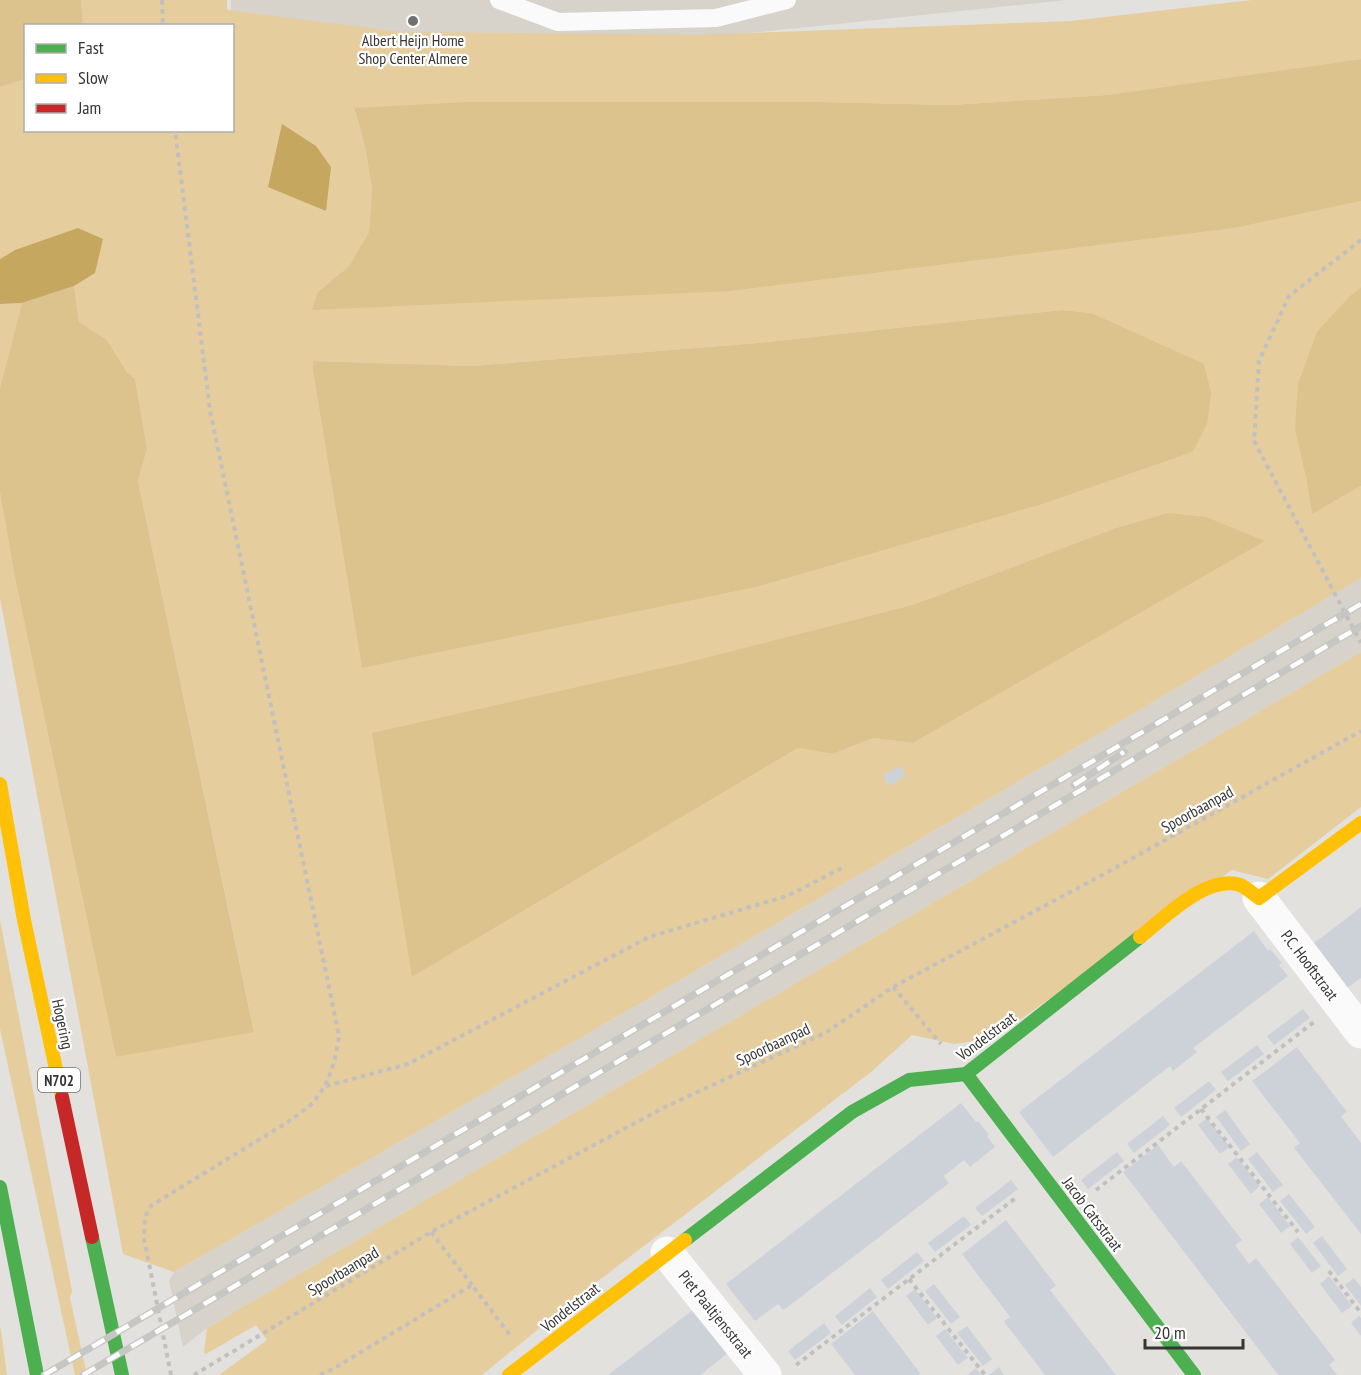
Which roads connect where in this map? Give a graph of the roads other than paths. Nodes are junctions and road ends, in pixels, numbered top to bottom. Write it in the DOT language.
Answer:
graph roads {
  1 [pos="499,0"];
  2 [pos="787,0"];
  3 [pos="0,784"];
  4 [pos="1361,824"];
  5 [pos="1259,898"];
  6 [pos="1361,1032"];
  7 [pos="966,1074"];
  8 [pos="0,1187"];
  9 [pos="667,1253"];
  10 [pos="779,1372"];
  11 [pos="37,1375"];
  12 [pos="122,1375"];
  13 [pos="509,1375"];
  14 [pos="1194,1375"];
  1 -- 2 [label="lane"];
  3 -- 12 [label="main road, Hogering / N702"];
  4 -- 5 [label="main road"];
  5 -- 6 [label="street, P.C. Hooftstraat"];
  5 -- 7 [label="main road, Vondelstraat"];
  7 -- 9 [label="main road, Vondelstraat"];
  7 -- 14 [label="main road, Jacob Catsstraat"];
  8 -- 11 [label="main road"];
  9 -- 10 [label="street, Piet Paaltjensstraat"];
  9 -- 13 [label="main road, Vondelstraat"];
}
